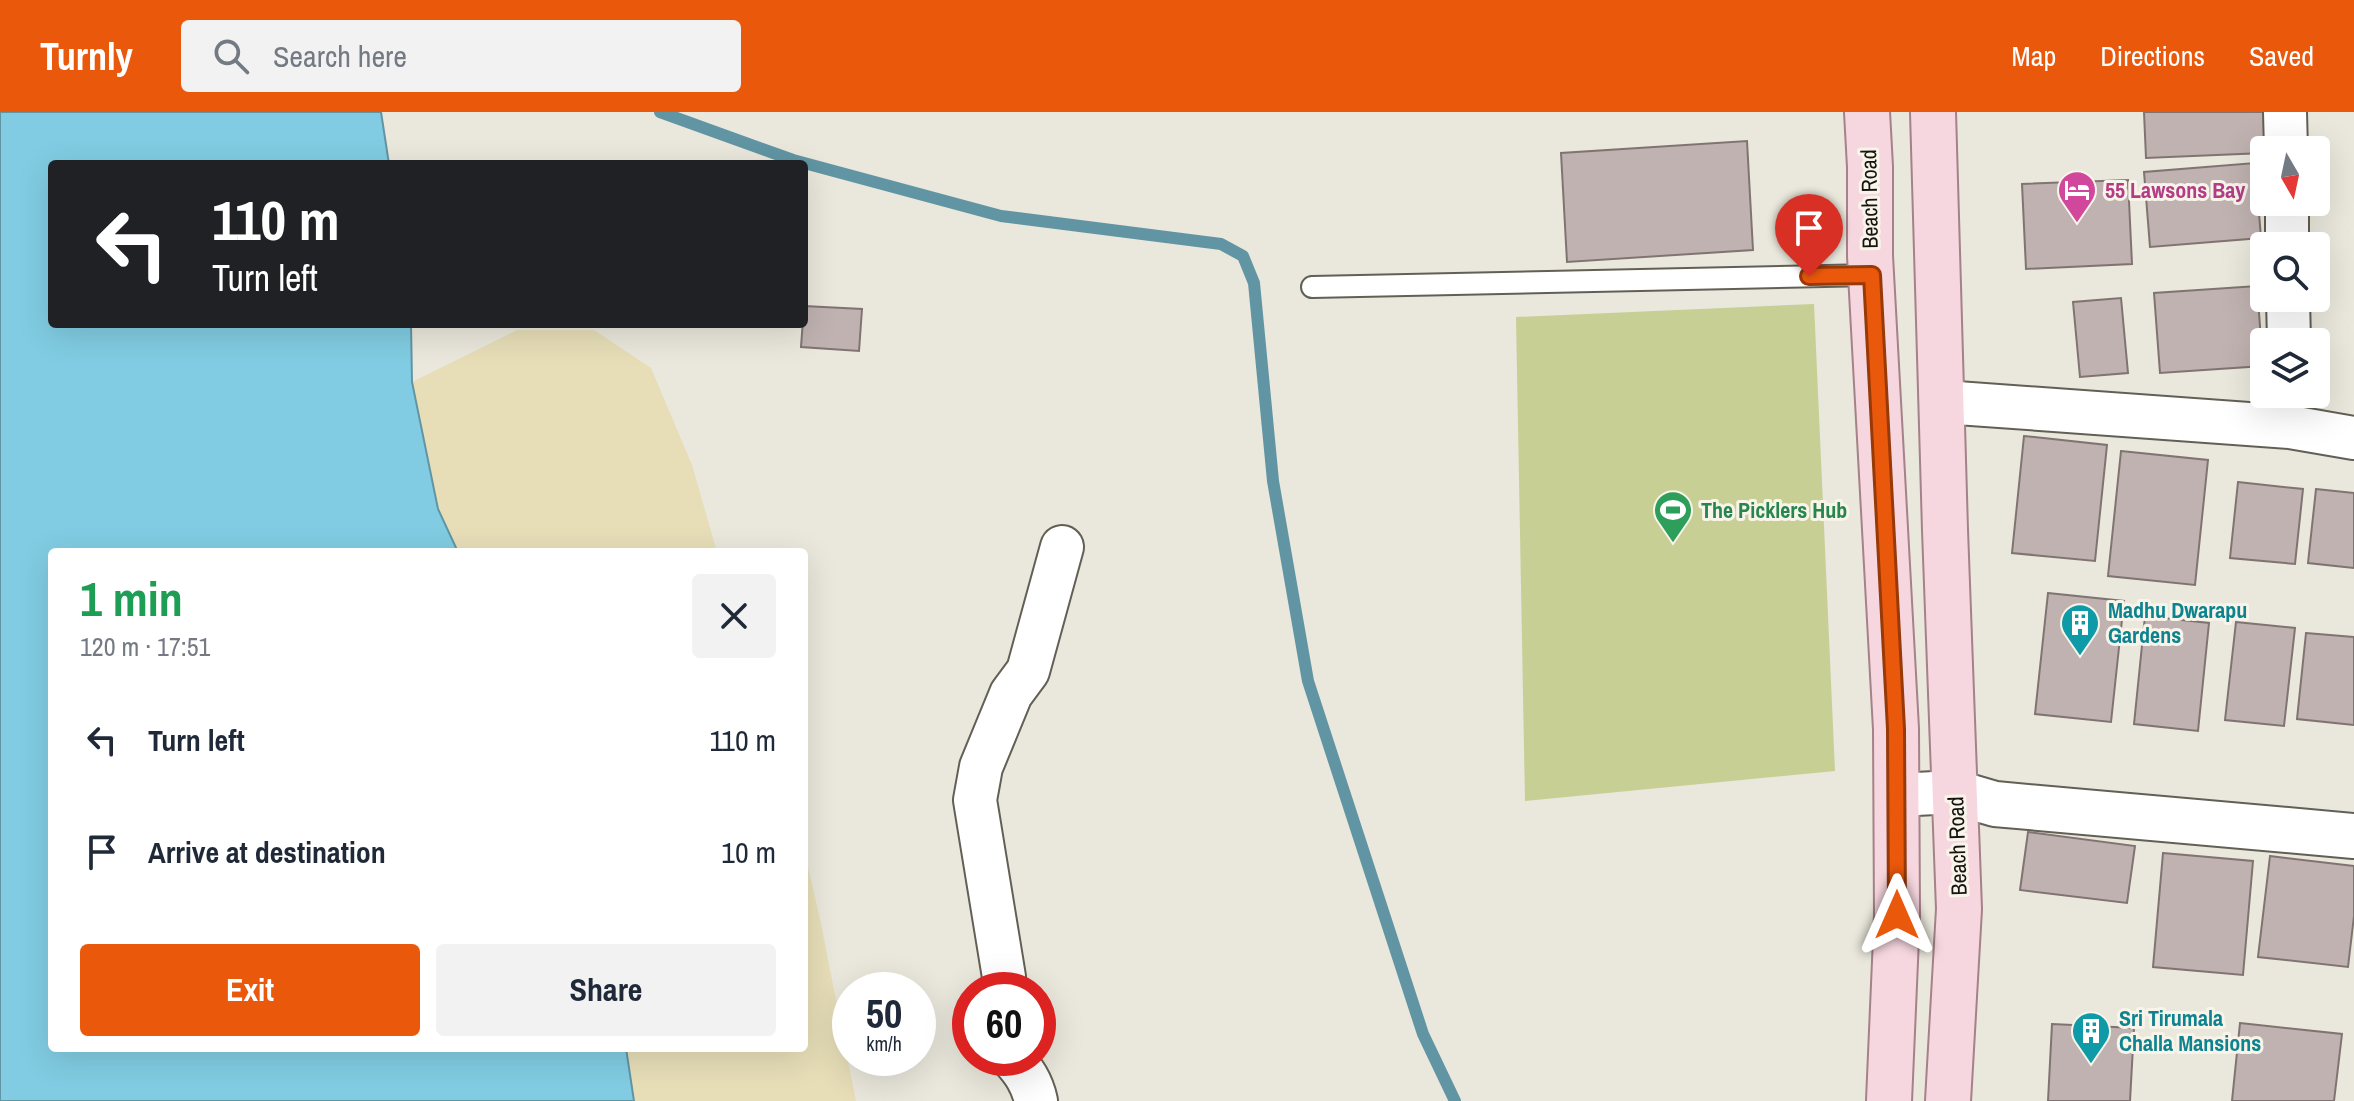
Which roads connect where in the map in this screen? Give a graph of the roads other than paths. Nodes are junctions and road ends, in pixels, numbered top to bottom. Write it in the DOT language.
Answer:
graph roads {
  1 [pos="1867,112"];
  2 [pos="1933,112"];
  3 [pos="2285,112"];
  4 [pos="2286,136"];
  5 [pos="1872,275"];
  6 [pos="1312,287"];
  7 [pos="1943,402"];
  8 [pos="2290,410"];
  9 [pos="2354,438"];
  10 [pos="1062,547"];
  11 [pos="1954,792"];
  12 [pos="1897,795"];
  13 [pos="2354,836"];
  14 [pos="1003,972"];
  15 [pos="1026,1076"];
  16 [pos="1036,1101"];
  17 [pos="1889,1101"];
  18 [pos="1948,1101"];
  1 -- 5 [label="main road, Beach Road"];
  2 -- 7 [label="main road, Beach Road"];
  3 -- 4 [label="street"];
  5 -- 6 [label="lane"];
  5 -- 12 [label="main road, Beach Road"];
  7 -- 8 [label="street"];
  7 -- 11 [label="main road, Beach Road"];
  8 -- 9 [label="street"];
  10 -- 14 [label="street"];
  11 -- 12 [label="street"];
  11 -- 13 [label="street"];
  11 -- 18 [label="main road, Beach Road"];
  12 -- 17 [label="main road, Beach Road"];
  15 -- 16 [label="street"];
}
